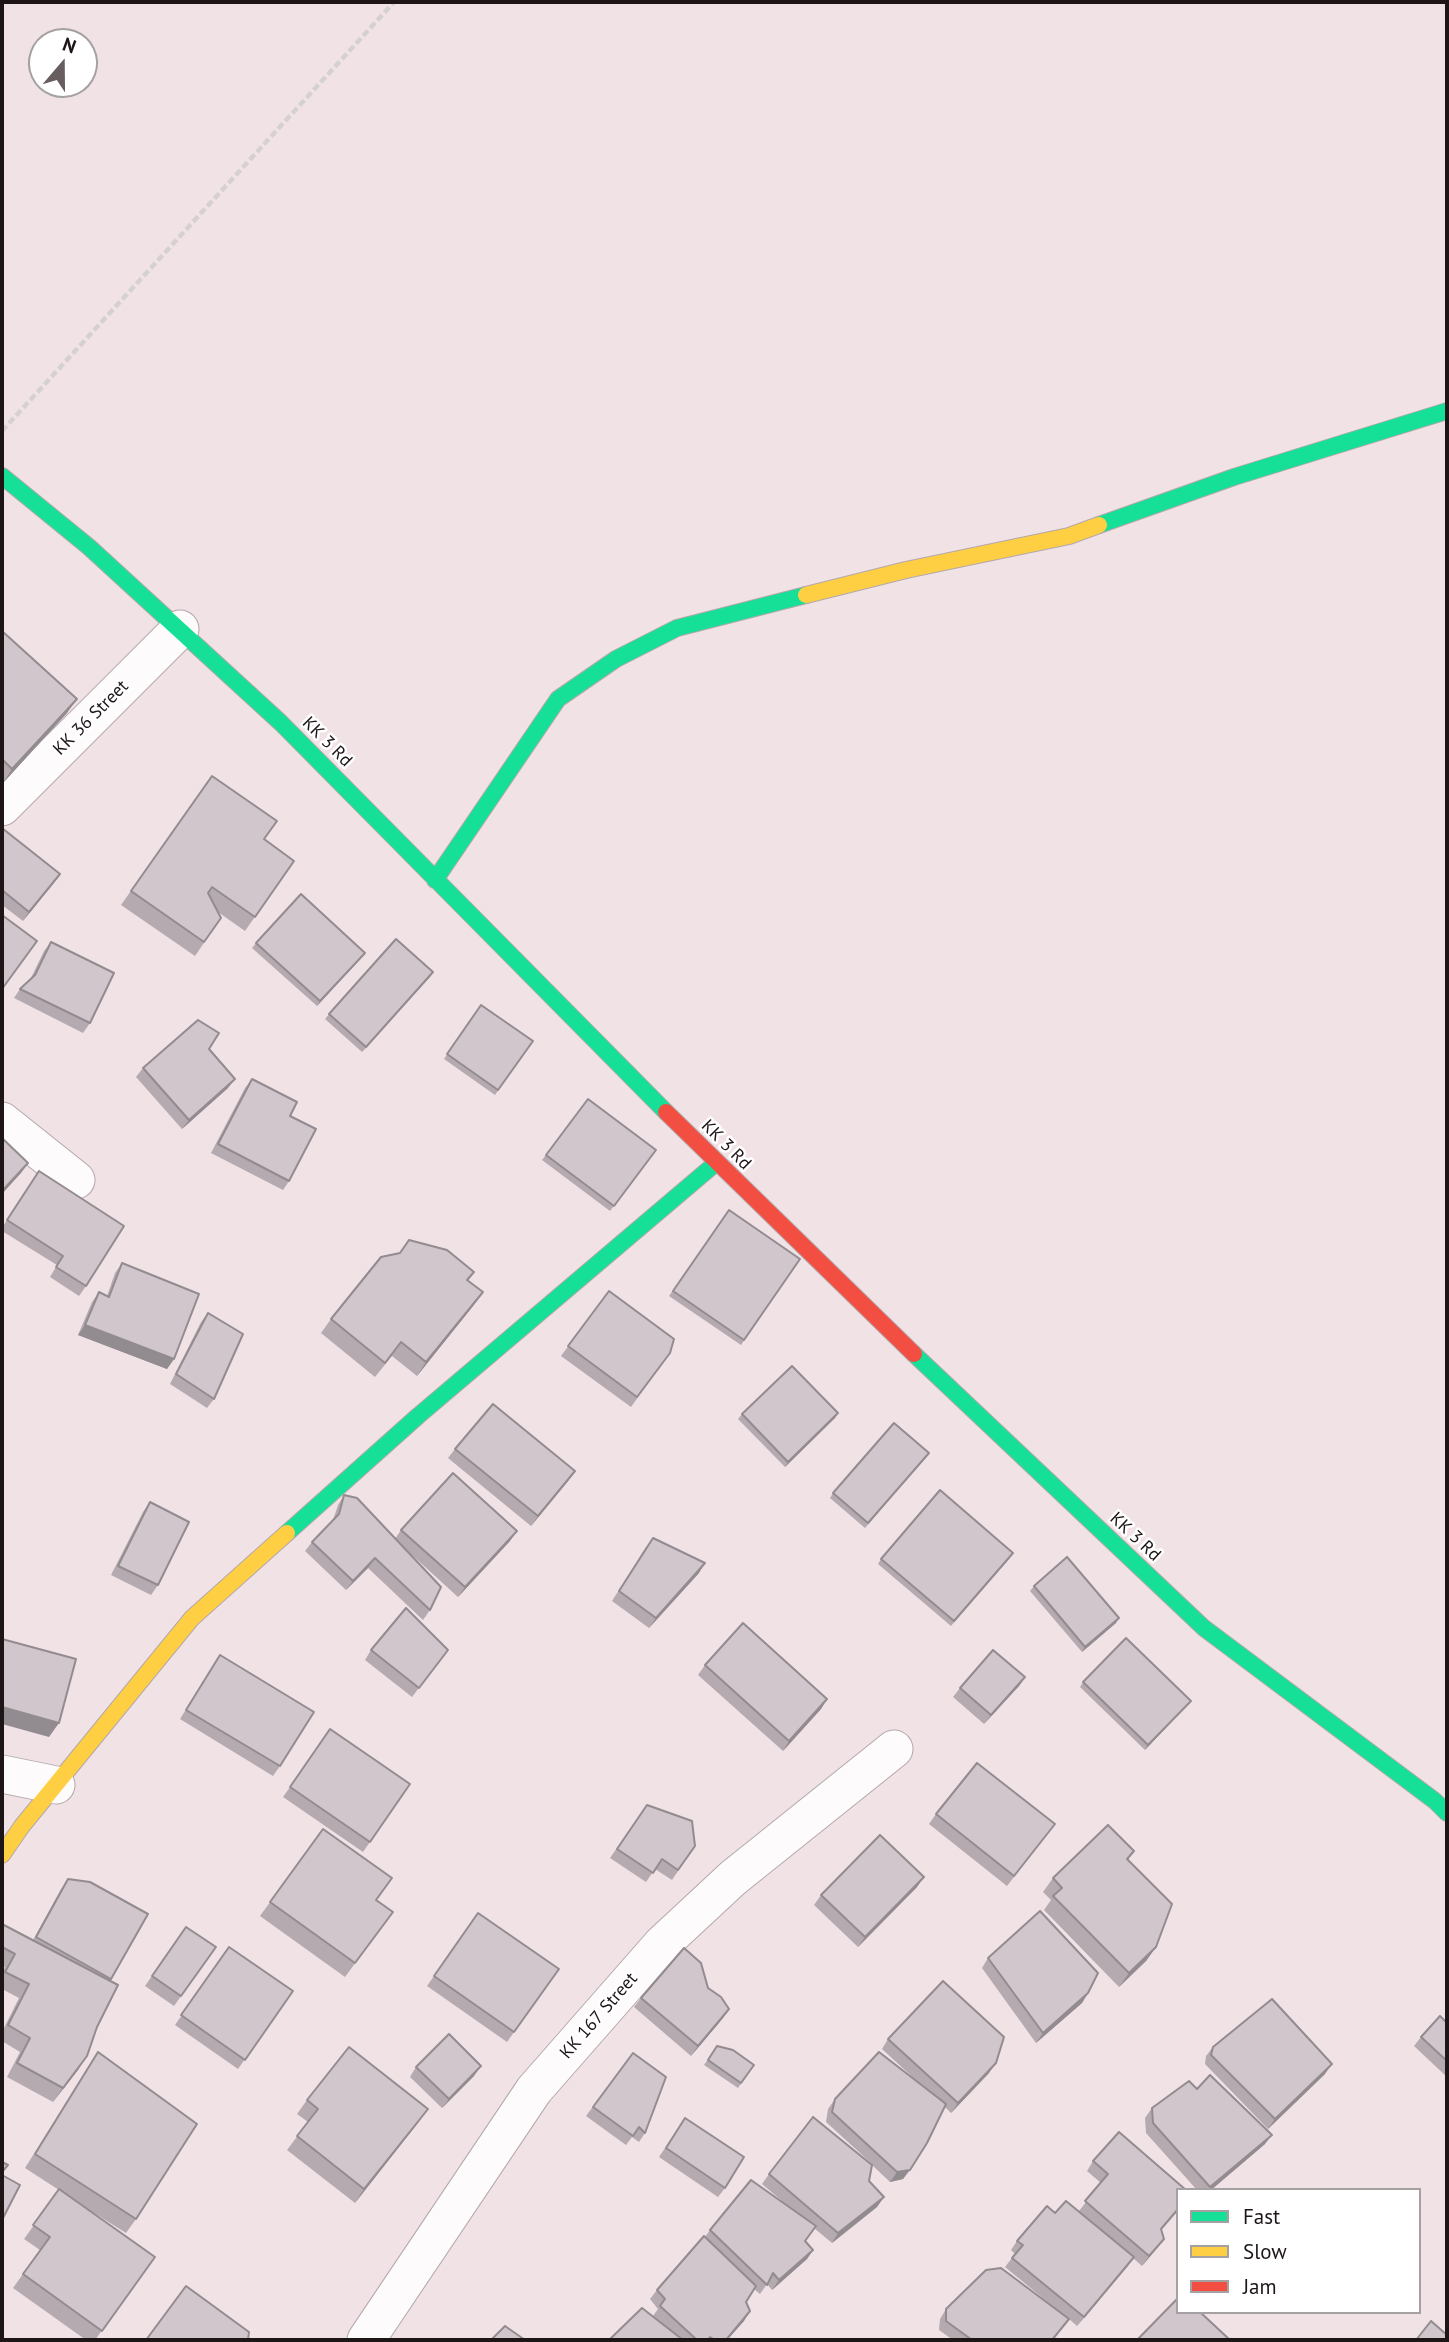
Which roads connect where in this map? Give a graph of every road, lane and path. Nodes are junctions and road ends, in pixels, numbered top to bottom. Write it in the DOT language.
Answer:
graph roads {
  1 [pos="394,2"];
  2 [pos="1447,411"];
  3 [pos="2,430"];
  4 [pos="2,476"];
  5 [pos="180,629"];
  6 [pos="2,807"];
  7 [pos="435,880"];
  8 [pos="2,1121"];
  9 [pos="716,1163"];
  10 [pos="76,1180"];
  11 [pos="894,1749"];
  12 [pos="2,1774"];
  13 [pos="56,1785"];
  14 [pos="1447,1813"];
  15 [pos="2,1855"];
  16 [pos="366,2340"];
  1 -- 3 [label="path"];
  2 -- 7 [label="main road"];
  4 -- 5 [label="main road, KK 3 Rd"];
  5 -- 6 [label="street, KK 36 Street"];
  5 -- 7 [label="main road, KK 3 Rd"];
  7 -- 9 [label="main road, KK 3 Rd"];
  8 -- 10 [label="street"];
  9 -- 13 [label="main road"];
  9 -- 14 [label="main road, KK 3 Rd"];
  11 -- 16 [label="street, KK 167 Street"];
  12 -- 13 [label="street"];
  13 -- 15 [label="main road"];
}
